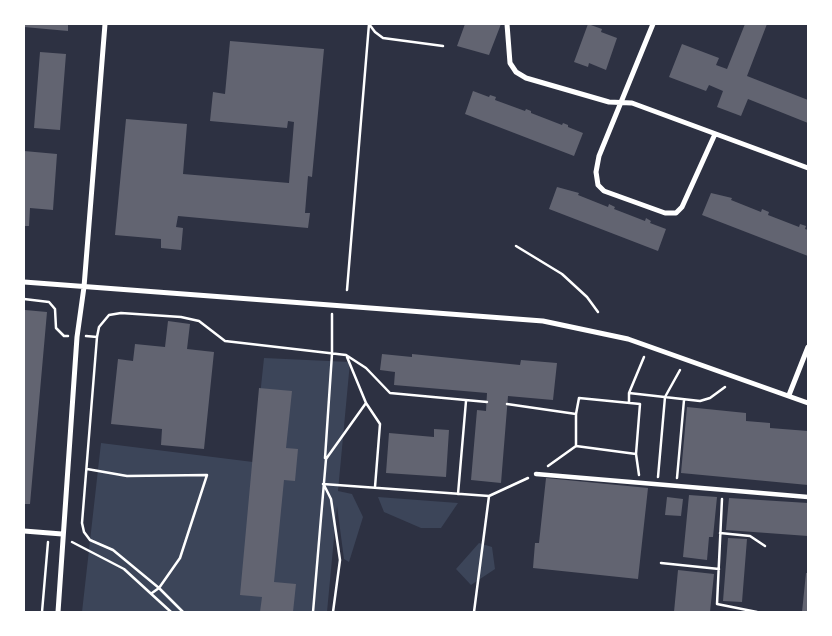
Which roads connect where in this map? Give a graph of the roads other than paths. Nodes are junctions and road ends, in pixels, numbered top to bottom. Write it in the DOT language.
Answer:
graph roads {
  1 [pos="105,24"];
  2 [pos="507,24"];
  3 [pos="653,24"];
  4 [pos="621,103"];
  5 [pos="715,134"];
  6 [pos="808,168"];
  7 [pos="24,282"];
  8 [pos="84,287"];
  9 [pos="808,348"];
  10 [pos="790,395"];
  11 [pos="808,403"];
  12 [pos="536,474"];
  13 [pos="808,497"];
  14 [pos="24,531"];
  15 [pos="62,534"];
  16 [pos="58,612"];
  1 -- 8 [label="street"];
  2 -- 4 [label="street"];
  3 -- 4 [label="street"];
  4 -- 5 [label="street"];
  4 -- 5 [label="street"];
  5 -- 6 [label="street"];
  7 -- 8 [label="street"];
  8 -- 10 [label="street"];
  8 -- 15 [label="street"];
  9 -- 10 [label="street"];
  10 -- 11 [label="street"];
  12 -- 13 [label="street"];
  14 -- 15 [label="street"];
  15 -- 16 [label="street"];
}
